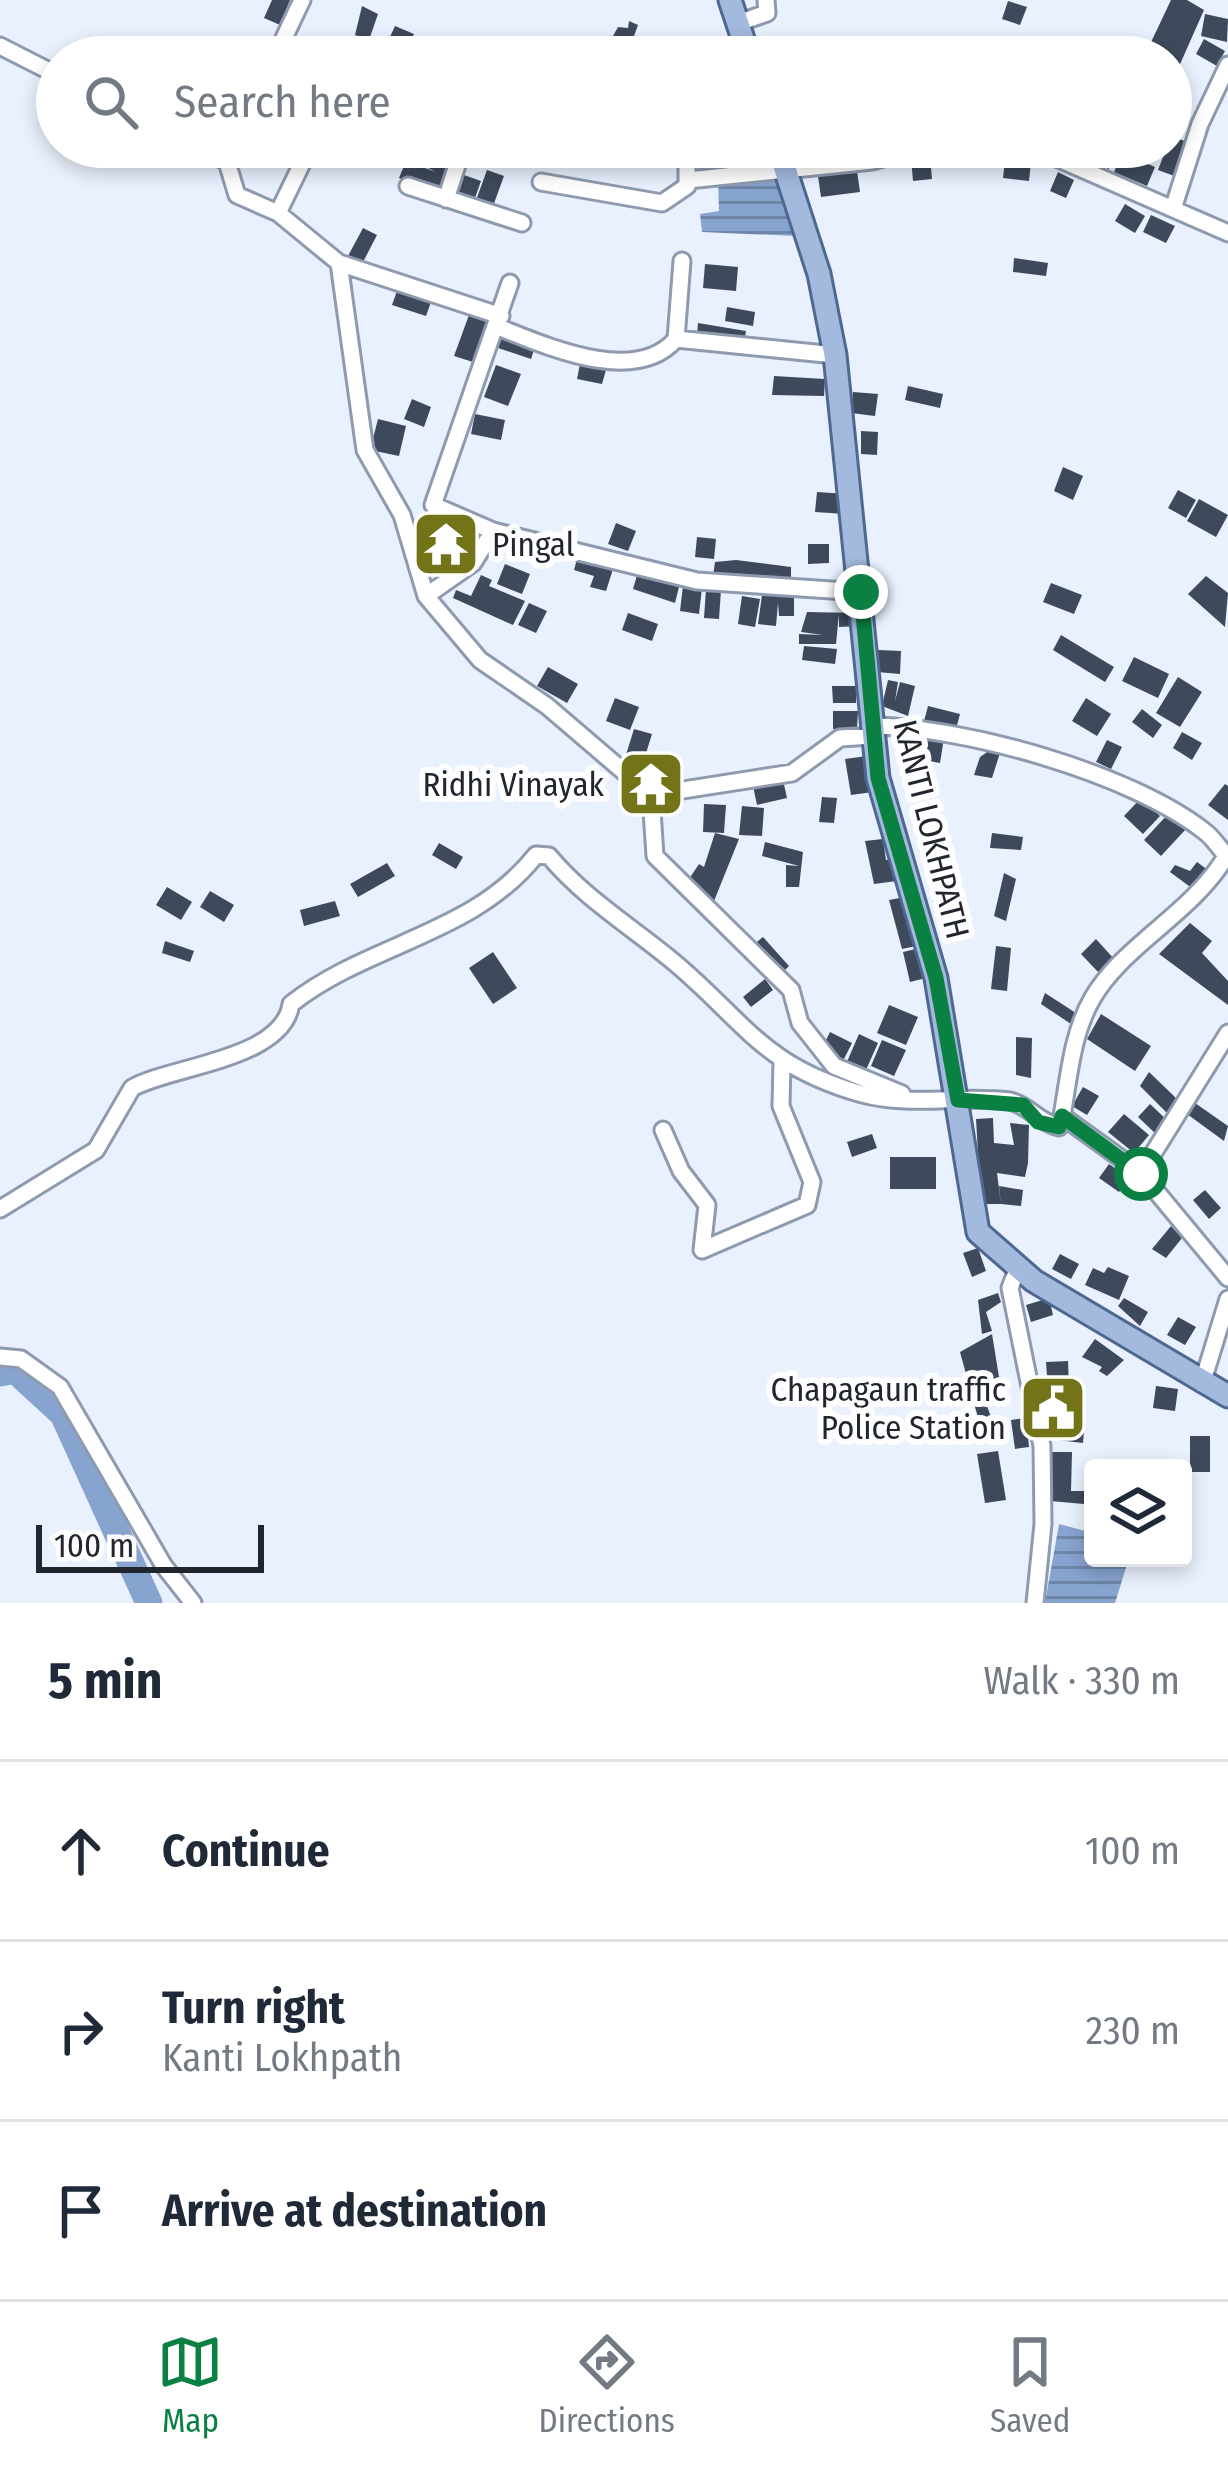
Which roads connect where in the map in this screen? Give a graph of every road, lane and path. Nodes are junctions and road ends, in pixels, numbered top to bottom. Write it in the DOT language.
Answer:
graph roads {
  1 [pos="302,0"];
  2 [pos="730,0"];
  3 [pos="766,0"];
  4 [pos="738,23"];
  5 [pos="285,36"];
  6 [pos="742,36"];
  7 [pos="0,46"];
  8 [pos="36,64"];
  9 [pos="1228,65"];
  10 [pos="1192,149"];
  11 [pos="232,168"];
  12 [pos="300,168"];
  13 [pos="456,168"];
  14 [pos="686,168"];
  15 [pos="785,168"];
  16 [pos="812,168"];
  17 [pos="1079,168"];
  18 [pos="1186,168"];
  19 [pos="786,171"];
  20 [pos="541,182"];
  21 [pos="408,186"];
  22 [pos="685,186"];
  23 [pos="446,199"];
  24 [pos="1173,209"];
  25 [pos="278,213"];
  26 [pos="522,223"];
  27 [pos="1228,233"];
  28 [pos="682,260"];
  29 [pos="339,263"];
  30 [pos="510,283"];
  31 [pos="499,321"];
  32 [pos="676,339"];
  33 [pos="836,355"];
  34 [pos="493,531"];
  35 [pos="861,592"];
  36 [pos="426,596"];
  37 [pos="871,732"];
  38 [pos="651,794"];
  39 [pos="1227,857"];
  40 [pos="1228,1033"];
  41 [pos="782,1061"];
  42 [pos="916,1100"];
  43 [pos="958,1100"];
  44 [pos="1062,1116"];
  45 [pos="663,1130"];
  46 [pos="1141,1174"];
  47 [pos="0,1209"];
  48 [pos="1017,1270"];
  49 [pos="1228,1278"];
  50 [pos="1228,1299"];
  51 [pos="0,1357"];
  52 [pos="1202,1384"];
  53 [pos="1228,1396"];
  54 [pos="193,1603"];
  55 [pos="1035,1603"];
  1 -- 5 [label="street"];
  2 -- 4 [label="main road"];
  3 -- 4 [label="street"];
  4 -- 6 [label="main road"];
  7 -- 8 [label="street"];
  9 -- 10 [label="street"];
  11 -- 25 [label="street"];
  12 -- 25 [label="street"];
  13 -- 23 [label="street"];
  14 -- 22 [label="street"];
  15 -- 19 [label="main road, KANTI LOKHPATH"];
  16 -- 19 [label="street"];
  17 -- 24 [label="street"];
  18 -- 24 [label="street"];
  19 -- 22 [label="street"];
  19 -- 33 [label="main road, KANTI LOKHPATH"];
  20 -- 22 [label="street"];
  21 -- 23 [label="street"];
  23 -- 26 [label="street"];
  24 -- 27 [label="street"];
  25 -- 29 [label="street"];
  28 -- 32 [label="street"];
  29 -- 31 [label="street"];
  29 -- 36 [label="street"];
  30 -- 31 [label="street"];
  31 -- 32 [label="street"];
  31 -- 34 [label="street"];
  32 -- 33 [label="street"];
  33 -- 35 [label="main road, KANTI LOKHPATH"];
  34 -- 35 [label="street"];
  34 -- 36 [label="street"];
  35 -- 37 [label="main road, KANTI LOKHPATH"];
  36 -- 38 [label="street"];
  37 -- 38 [label="street"];
  37 -- 39 [label="street"];
  37 -- 43 [label="main road, KANTI LOKHPATH"];
  38 -- 42 [label="street"];
  39 -- 44 [label="street"];
  40 -- 46 [label="street"];
  41 -- 42 [label="street"];
  41 -- 45 [label="street"];
  41 -- 47 [label="street"];
  42 -- 43 [label="street"];
  43 -- 44 [label="street"];
  43 -- 48 [label="main road, KANTI LOKHPATH"];
  44 -- 46 [label="street"];
  46 -- 49 [label="street"];
  48 -- 52 [label="main road, KANTI LOKHPATH"];
  48 -- 55 [label="street"];
  50 -- 52 [label="street"];
  51 -- 54 [label="street"];
  52 -- 53 [label="main road, KANTI LOKHPATH"];
}
